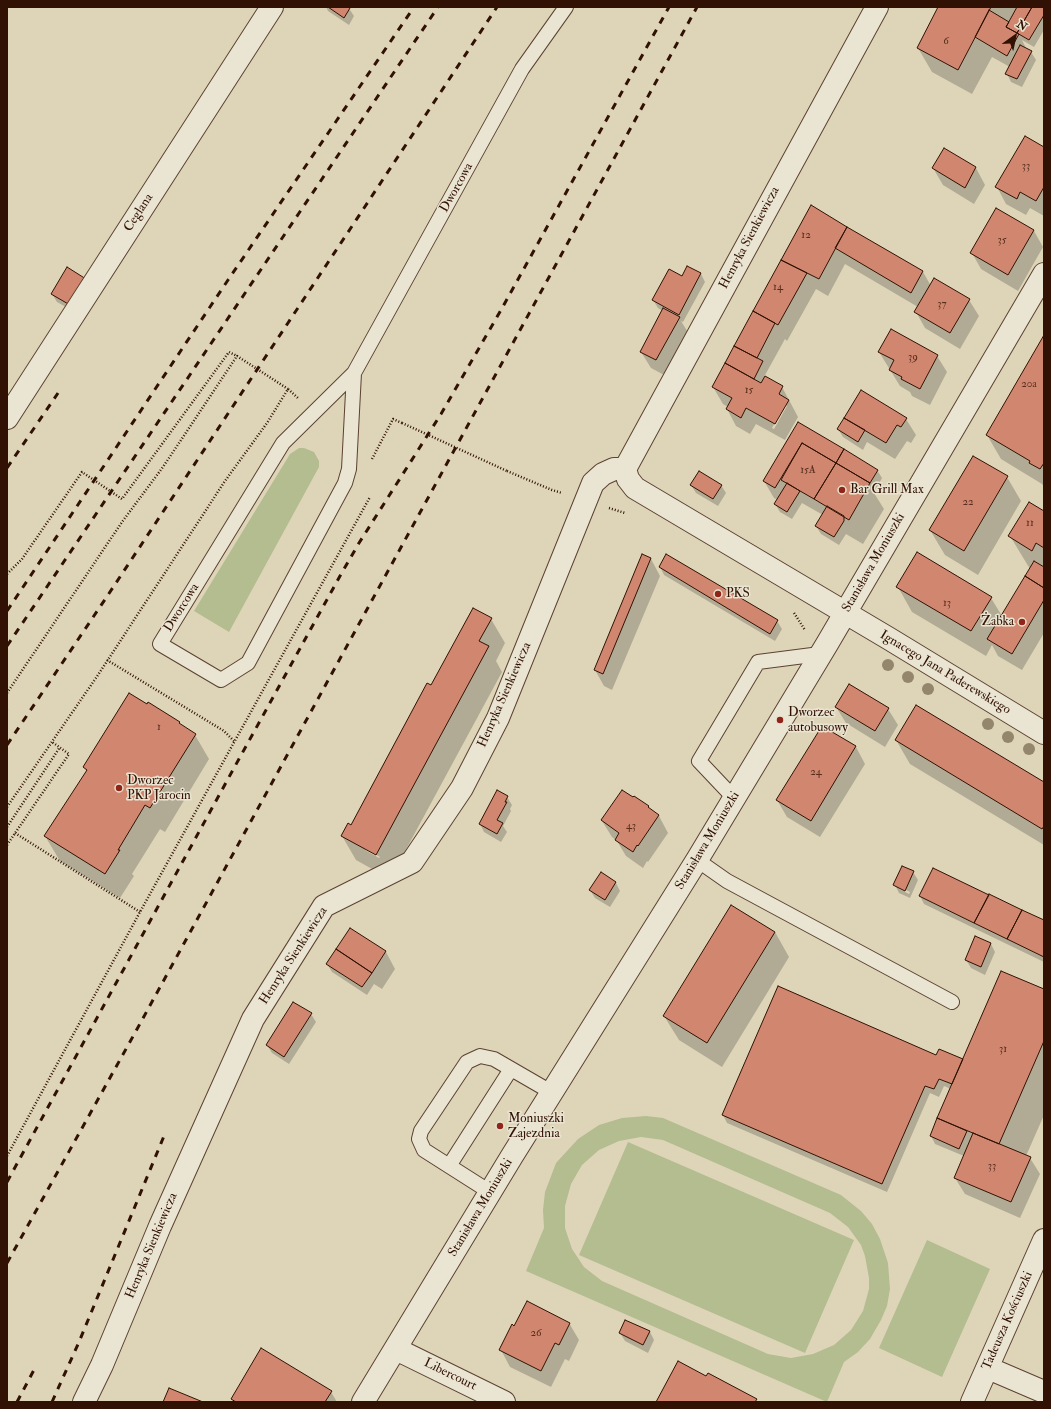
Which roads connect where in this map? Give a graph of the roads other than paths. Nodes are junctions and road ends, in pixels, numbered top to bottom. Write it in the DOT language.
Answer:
graph roads {
  1 [pos="272,7"];
  2 [pos="566,7"];
  3 [pos="877,7"];
  4 [pos="1044,274"];
  5 [pos="354,373"];
  6 [pos="7,418"];
  7 [pos="625,469"];
  8 [pos="845,613"];
  9 [pos="820,654"];
  10 [pos="1044,733"];
  11 [pos="734,798"];
  12 [pos="697,860"];
  13 [pos="952,1002"];
  14 [pos="511,1069"];
  15 [pos="551,1092"];
  16 [pos="449,1166"];
  17 [pos="490,1192"];
  18 [pos="1044,1240"];
  19 [pos="1039,1263"];
  20 [pos="396,1349"];
  21 [pos="988,1368"];
  22 [pos="1044,1392"];
  23 [pos="84,1402"];
  24 [pos="363,1402"];
  25 [pos="504,1402"];
  26 [pos="972,1402"];
  1 -- 6 [label="street, Ceglana"];
  2 -- 5 [label="lane, Dworcowa"];
  3 -- 7 [label="street, Henryka Sienkiewicza"];
  4 -- 8 [label="street, Stanisława Moniuszki"];
  5 -- 5 [label="lane, Dworcowa"];
  7 -- 8 [label="street"];
  7 -- 23 [label="street, Henryka Sienkiewicza"];
  8 -- 9 [label="street, Stanisława Moniuszki"];
  8 -- 10 [label="street, Ignacego Jana Paderewskiego"];
  9 -- 11 [label="street, Stanisława Moniuszki"];
  9 -- 11 [label="lane"];
  11 -- 12 [label="street, Stanisława Moniuszki"];
  12 -- 13 [label="lane"];
  12 -- 15 [label="street, Stanisława Moniuszki"];
  14 -- 15 [label="lane"];
  14 -- 16 [label="lane"];
  14 -- 16 [label="lane"];
  15 -- 17 [label="street, Stanisława Moniuszki"];
  16 -- 17 [label="lane"];
  17 -- 20 [label="street, Stanisława Moniuszki"];
  18 -- 19 [label="street, Tadeusza Kościuszki"];
  19 -- 21 [label="street, Tadeusza Kościuszki"];
  20 -- 24 [label="street, Stanisława Moniuszki"];
  20 -- 25 [label="street, Libercourt"];
  21 -- 22 [label="street"];
  21 -- 26 [label="street, Tadeusza Kościuszki"];
}
